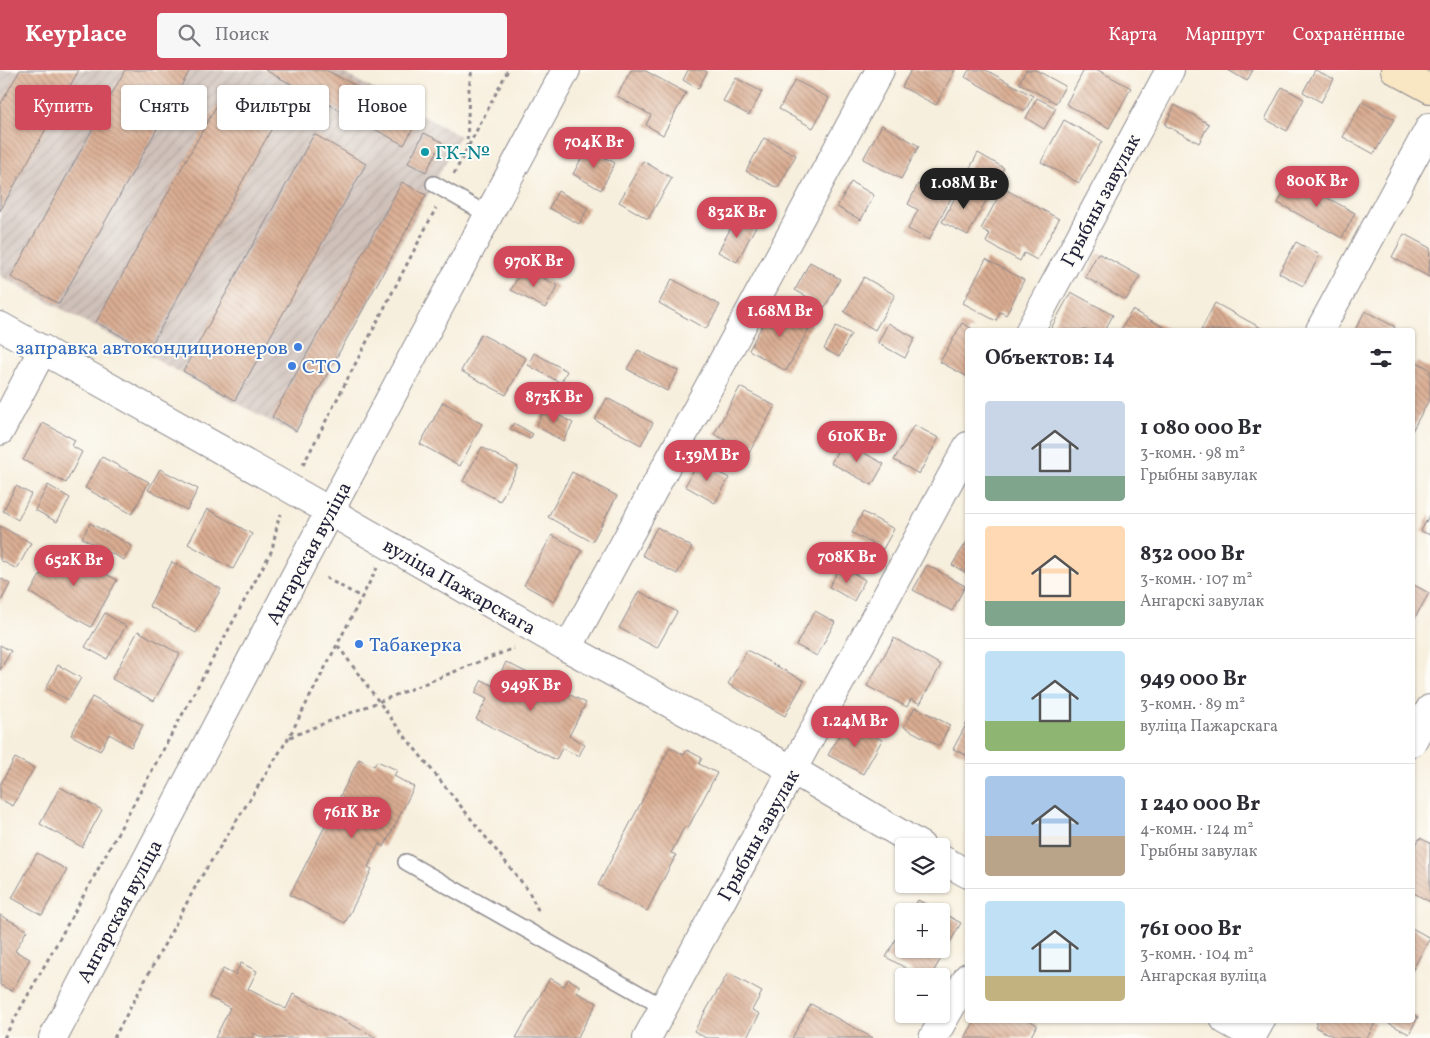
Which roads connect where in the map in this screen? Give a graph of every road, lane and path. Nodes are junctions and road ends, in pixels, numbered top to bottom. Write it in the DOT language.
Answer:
graph roads {
  1 [pos="472,70"];
  2 [pos="508,70"];
  3 [pos="566,70"];
  4 [pos="880,70"];
  5 [pos="1170,70"];
  6 [pos="1395,70"];
  7 [pos="1430,89"];
  8 [pos="1430,127"];
  9 [pos="467,148"];
  10 [pos="440,187"];
  11 [pos="488,215"];
  12 [pos="0,326"];
  13 [pos="1031,328"];
  14 [pos="1321,328"];
  15 [pos="43,349"];
  16 [pos="0,431"];
  17 [pos="965,452"];
  18 [pos="291,489"];
  19 [pos="330,511"];
  20 [pos="388,546"];
  21 [pos="326,578"];
  22 [pos="361,597"];
  23 [pos="541,633"];
  24 [pos="338,646"];
  25 [pos="568,648"];
  26 [pos="378,702"];
  27 [pos="1430,709"];
  28 [pos="1415,736"];
  29 [pos="290,737"];
  30 [pos="793,770"];
  31 [pos="908,838"];
  32 [pos="406,862"];
  33 [pos="950,863"];
  34 [pos="965,872"];
  35 [pos="555,947"];
  36 [pos="965,982"];
  37 [pos="664,1007"];
  38 [pos="1233,1023"];
  39 [pos="1254,1031"];
  40 [pos="4,1038"];
  41 [pos="52,1038"];
  42 [pos="114,1038"];
  43 [pos="647,1038"];
  44 [pos="933,1038"];
  1 -- 9 [label="path"];
  2 -- 9 [label="path"];
  3 -- 11 [label="street, Ангарская вуліца"];
  4 -- 25 [label="street"];
  5 -- 13 [label="street, Грыбны завулак"];
  6 -- 7 [label="main road"];
  8 -- 14 [label="street"];
  9 -- 10 [label="path"];
  10 -- 11 [label="lane"];
  10 -- 18 [label="path"];
  11 -- 19 [label="street, Ангарская вуліца"];
  12 -- 15 [label="street, вуліца Пажарскага"];
  15 -- 16 [label="street"];
  15 -- 18 [label="street, вуліца Пажарскага"];
  17 -- 30 [label="street, Грыбны завулак"];
  18 -- 19 [label="street, вуліца Пажарскага"];
  18 -- 40 [label="path"];
  19 -- 20 [label="street, вуліца Пажарскага"];
  19 -- 41 [label="street, Ангарская вуліца"];
  20 -- 22 [label="path"];
  20 -- 23 [label="street, вуліца Пажарскага"];
  21 -- 22 [label="path"];
  22 -- 24 [label="path"];
  23 -- 25 [label="street, вуліца Пажарскага"];
  23 -- 26 [label="path"];
  24 -- 26 [label="path"];
  24 -- 29 [label="path"];
  25 -- 30 [label="street, вуліца Пажарскага"];
  26 -- 29 [label="path"];
  26 -- 35 [label="path"];
  27 -- 28 [label="street"];
  29 -- 42 [label="path"];
  30 -- 31 [label="street, вуліца Пажарскага"];
  30 -- 37 [label="street, Грыбны завулак"];
  32 -- 35 [label="lane"];
  33 -- 34 [label="street"];
  35 -- 37 [label="lane"];
  36 -- 44 [label="street"];
  37 -- 43 [label="street, Грыбны завулак"];
  38 -- 39 [label="street"];
}
